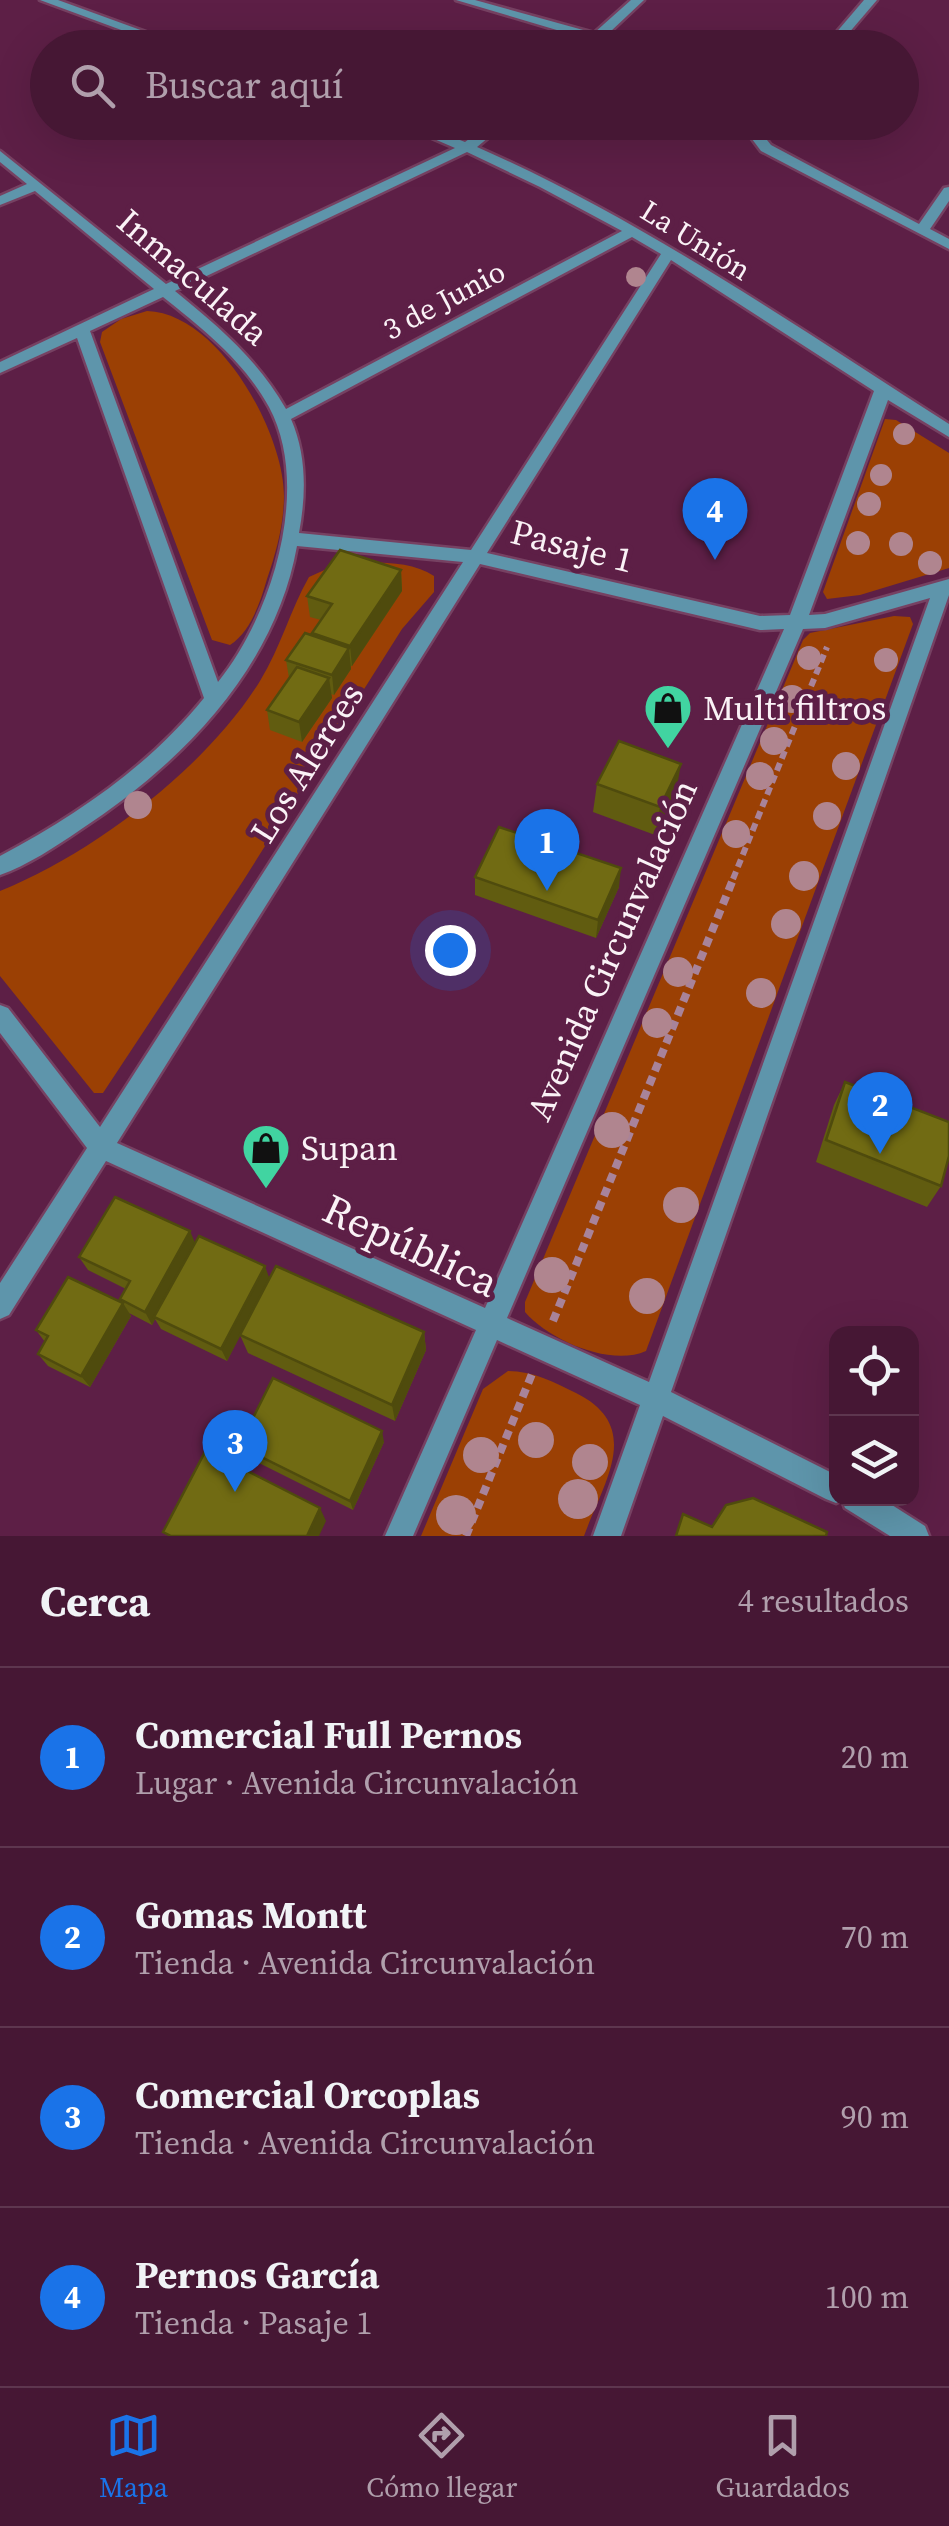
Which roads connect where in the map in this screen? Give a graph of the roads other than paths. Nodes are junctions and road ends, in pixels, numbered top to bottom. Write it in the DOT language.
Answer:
graph roads {
  1 [pos="46,0"];
  2 [pos="462,0"];
  3 [pos="638,0"];
  4 [pos="871,0"];
  5 [pos="132,30"];
  6 [pos="552,30"];
  7 [pos="605,30"];
  8 [pos="845,30"];
  9 [pos="452,140"];
  10 [pos="477,140"];
  11 [pos="760,140"];
  12 [pos="469,146"];
  13 [pos="0,155"];
  14 [pos="38,186"];
  15 [pos="949,191"];
  16 [pos="0,201"];
  17 [pos="923,229"];
  18 [pos="631,232"];
  19 [pos="949,246"];
  20 [pos="668,254"];
  21 [pos="162,289"];
  22 [pos="82,330"];
  23 [pos="0,368"];
  24 [pos="883,390"];
  25 [pos="282,417"];
  26 [pos="949,432"];
  27 [pos="292,540"];
  28 [pos="476,557"];
  29 [pos="946,588"];
  30 [pos="796,624"];
  31 [pos="214,698"];
  32 [pos="0,866"];
  33 [pos="0,1015"];
  34 [pos="102,1147"];
  35 [pos="0,1306"];
  36 [pos="489,1324"];
  37 [pos="655,1398"];
  38 [pos="829,1485"];
  39 [pos="868,1506"];
  40 [pos="399,1536"];
  41 [pos="607,1536"];
  42 [pos="915,1536"];
  1 -- 5 [label="street"];
  2 -- 6 [label="street"];
  3 -- 7 [label="street"];
  4 -- 8 [label="street"];
  9 -- 12 [label="street, La Unión"];
  10 -- 12 [label="street"];
  11 -- 17 [label="street"];
  12 -- 18 [label="street, La Unión"];
  12 -- 21 [label="street"];
  13 -- 14 [label="street, Inmaculada"];
  14 -- 16 [label="street"];
  14 -- 21 [label="street, Inmaculada"];
  15 -- 17 [label="street"];
  17 -- 19 [label="street"];
  18 -- 20 [label="street, La Unión"];
  18 -- 25 [label="street, 3 de Junio"];
  20 -- 24 [label="street, La Unión"];
  20 -- 28 [label="street, Los Alerces"];
  21 -- 22 [label="street"];
  21 -- 25 [label="street, Inmaculada"];
  22 -- 23 [label="street"];
  22 -- 31 [label="street"];
  24 -- 26 [label="street, La Unión"];
  24 -- 30 [label="street, Avenida Circunvalación"];
  25 -- 27 [label="street, Inmaculada"];
  27 -- 28 [label="street, Pasaje 1"];
  27 -- 31 [label="street, Inmaculada"];
  28 -- 30 [label="street, Pasaje 1"];
  28 -- 34 [label="street, Los Alerces"];
  29 -- 30 [label="street, Pasaje 1"];
  29 -- 37 [label="street"];
  30 -- 36 [label="street, Avenida Circunvalación"];
  31 -- 32 [label="street, Inmaculada"];
  33 -- 34 [label="street, República"];
  34 -- 35 [label="street, Los Alerces"];
  34 -- 36 [label="street, República"];
  36 -- 37 [label="street, República"];
  36 -- 40 [label="street, Avenida Circunvalación"];
  37 -- 38 [label="street, República"];
  37 -- 41 [label="street"];
  39 -- 42 [label="street"];
}
